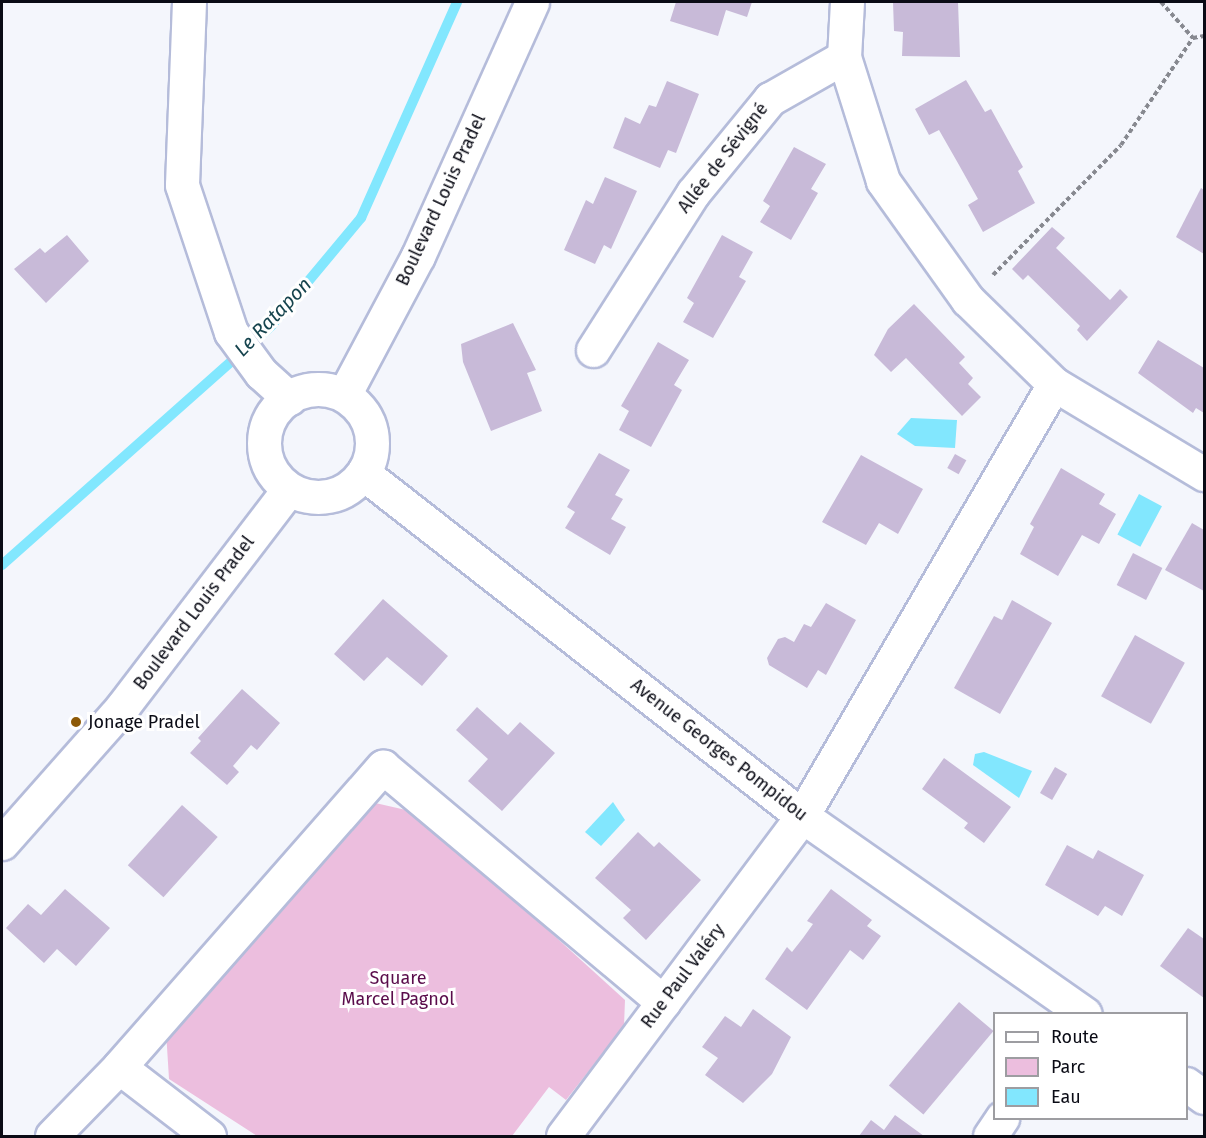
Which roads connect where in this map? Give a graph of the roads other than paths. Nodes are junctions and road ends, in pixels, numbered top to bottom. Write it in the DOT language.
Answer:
graph roads {
  1 [pos="189,2"];
  2 [pos="532,2"];
  3 [pos="847,2"];
  4 [pos="844,57"];
  5 [pos="593,350"];
  6 [pos="1054,384"];
  7 [pos="344,395"];
  8 [pos="289,398"];
  9 [pos="363,473"];
  10 [pos="1204,474"];
  11 [pos="289,489"];
  12 [pos="802,816"];
  13 [pos="2,843"];
  14 [pos="663,1002"];
  15 [pos="1082,1012"];
  16 [pos="119,1067"];
  17 [pos="1188,1085"];
  18 [pos="1204,1097"];
  19 [pos="1001,1120"];
  20 [pos="52,1137"];
  21 [pos="209,1137"];
  22 [pos="563,1137"];
  23 [pos="990,1137"];
  1 -- 8 [label="street"];
  2 -- 7 [label="street, Boulevard Louis Pradel"];
  3 -- 4 [label="street"];
  4 -- 5 [label="street, Allée de Sévigné"];
  4 -- 6 [label="street"];
  6 -- 10 [label="street"];
  6 -- 12 [label="street, Rue Paul Valéry"];
  7 -- 8 [label="street"];
  7 -- 9 [label="street"];
  8 -- 11 [label="street"];
  9 -- 11 [label="street"];
  9 -- 12 [label="street, Avenue Georges Pompidou"];
  11 -- 13 [label="street, Boulevard Louis Pradel"];
  12 -- 14 [label="street, Rue Paul Valéry"];
  12 -- 15 [label="street, Avenue Georges Pompidou"];
  14 -- 16 [label="street"];
  14 -- 22 [label="street, Rue Paul Valéry"];
  16 -- 20 [label="street"];
  16 -- 21 [label="street"];
  17 -- 18 [label="street"];
  19 -- 23 [label="street"];
}
